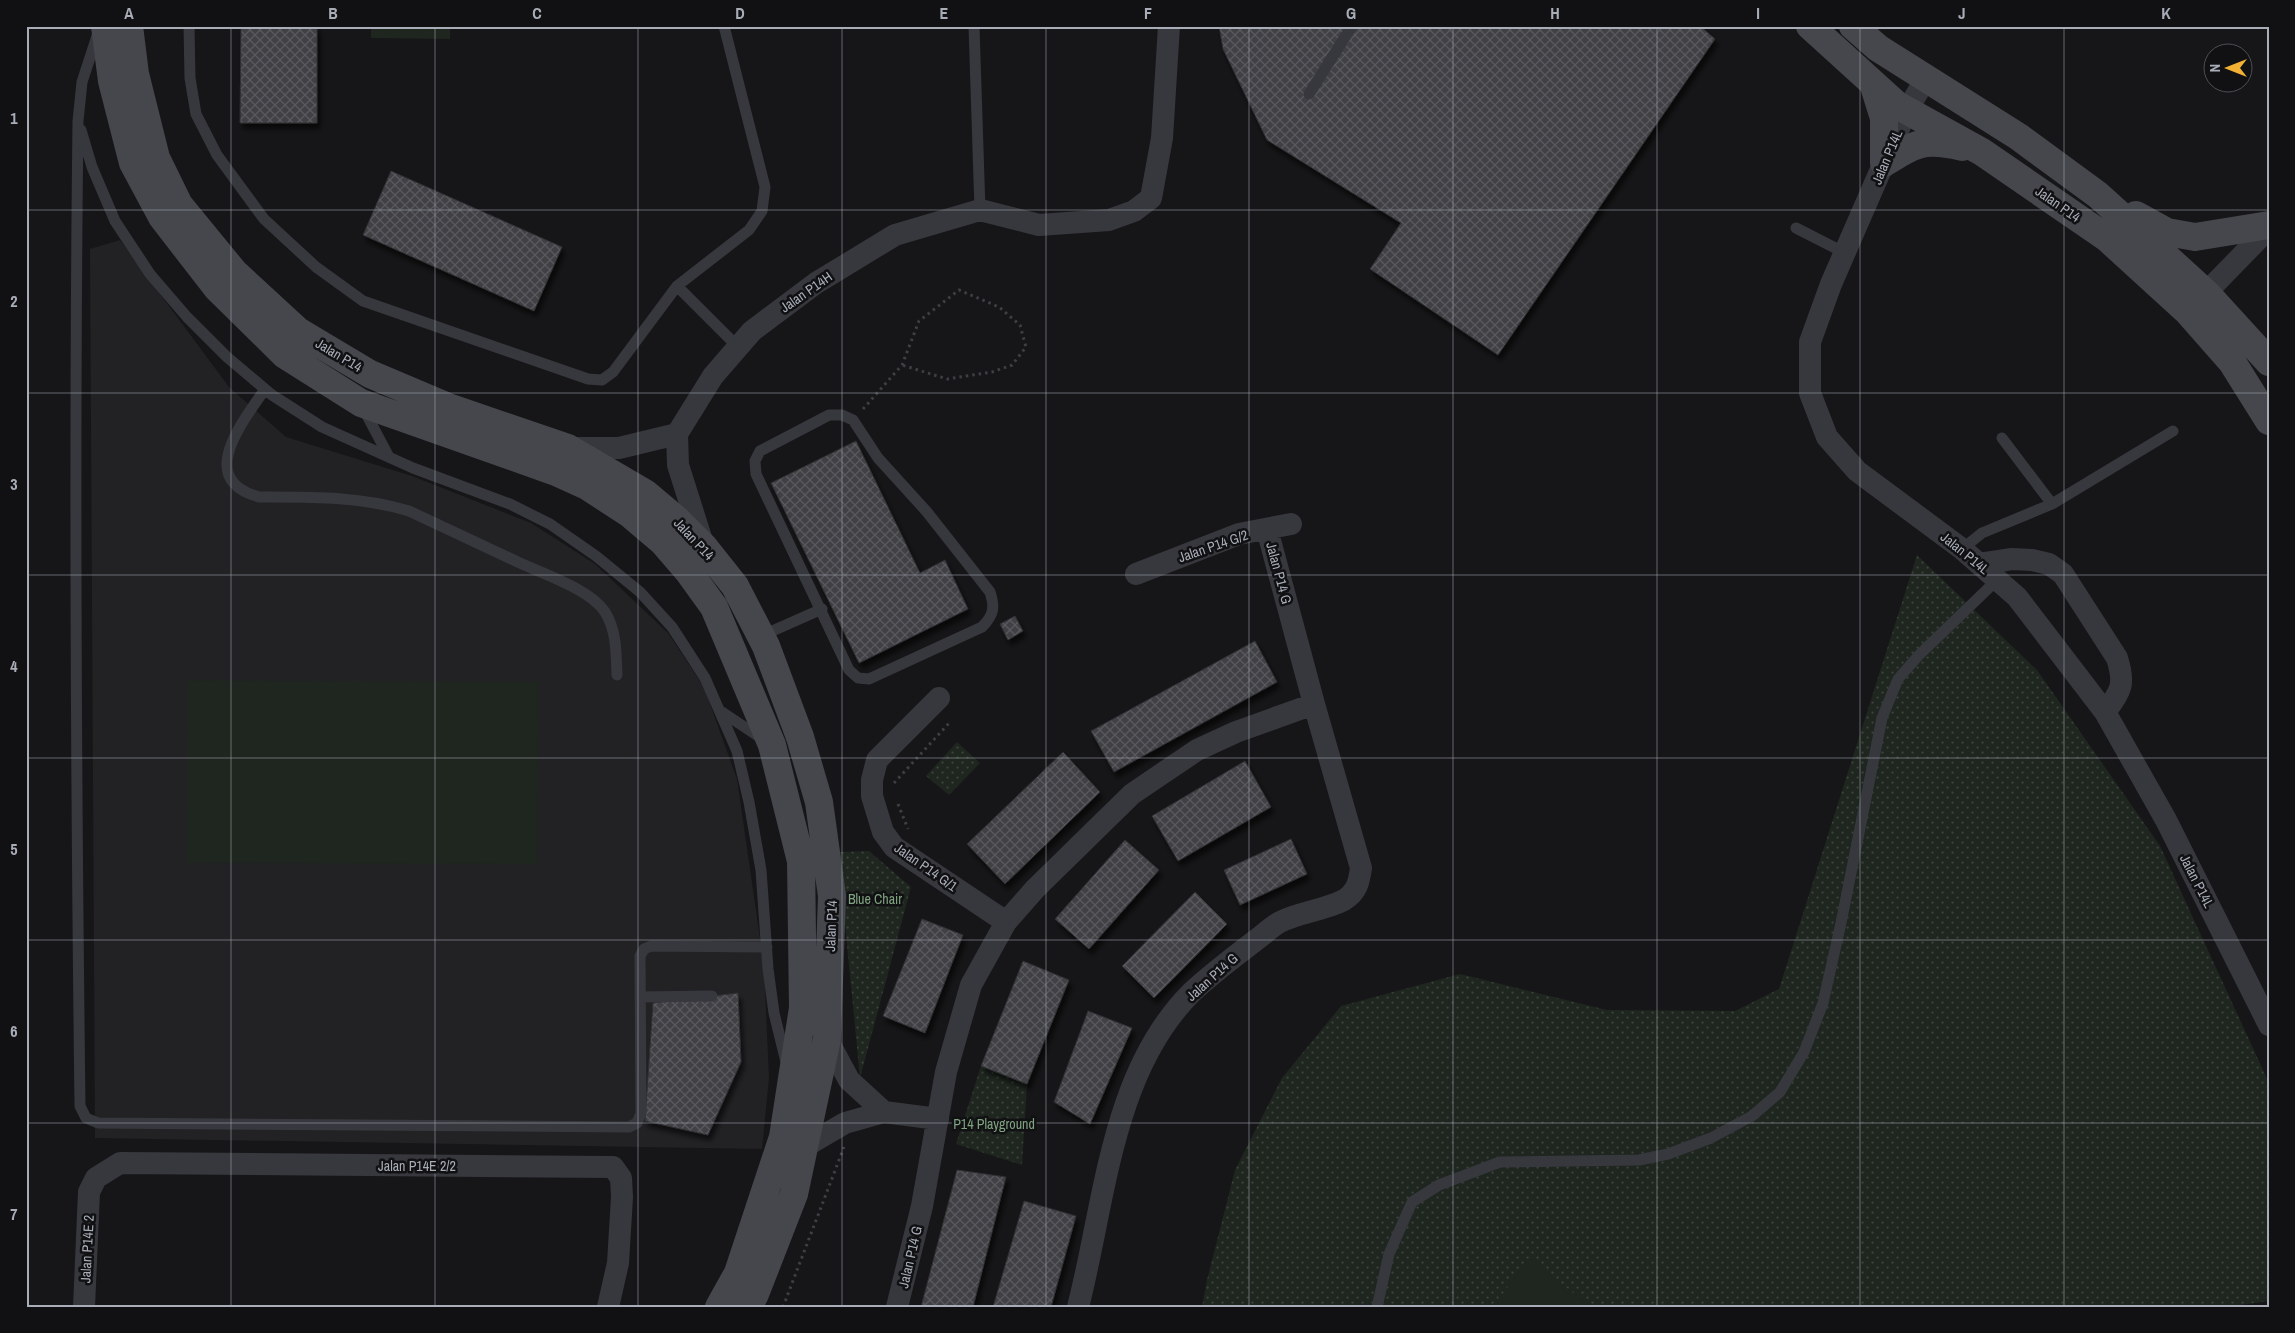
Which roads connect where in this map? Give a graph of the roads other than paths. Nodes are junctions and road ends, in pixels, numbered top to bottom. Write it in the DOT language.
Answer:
graph roads {
  1 [pos="100,26"];
  2 [pos="105,26"];
  3 [pos="129,26"];
  4 [pos="189,26"];
  5 [pos="724,26"];
  6 [pos="974,26"];
  7 [pos="1170,26"];
  8 [pos="1352,26"];
  9 [pos="1810,26"];
  10 [pos="1853,26"];
  11 [pos="1925,80"];
  12 [pos="1874,86"];
  13 [pos="1309,94"];
  14 [pos="1906,112"];
  15 [pos="78,121"];
  16 [pos="1982,152"];
  17 [pos="1884,163"];
  18 [pos="2098,195"];
  19 [pos="980,210"];
  20 [pos="2269,227"];
  21 [pos="1796,228"];
  22 [pos="1845,253"];
  23 [pos="677,286"];
  24 [pos="2197,302"];
  25 [pos="738,348"];
  26 [pos="2269,362"];
  27 [pos="265,389"];
  28 [pos="360,403"];
  29 [pos="2269,421"];
  30 [pos="2173,432"];
  31 [pos="677,434"];
  32 [pos="2002,438"];
  33 [pos="568,448"];
  34 [pos="389,457"];
  35 [pos="2052,504"];
  36 [pos="1291,524"];
  37 [pos="1267,529"];
  38 [pos="704,547"];
  39 [pos="1962,549"];
  40 [pos="1979,564"];
  41 [pos="1136,574"];
  42 [pos="1997,580"];
  43 [pos="822,609"];
  44 [pos="761,636"];
  45 [pos="617,675"];
  46 [pos="939,698"];
  47 [pos="1314,704"];
  48 [pos="719,710"];
  49 [pos="2105,712"];
  50 [pos="772,745"];
  51 [pos="1006,922"];
  52 [pos="767,947"];
  53 [pos="712,996"];
  54 [pos="640,997"];
  55 [pos="2269,1025"];
  56 [pos="826,1039"];
  57 [pos="791,1086"];
  58 [pos="884,1112"];
  59 [pos="938,1119"];
  60 [pos="804,1146"];
  61 [pos="89,1192"];
  62 [pos="84,1307"];
  63 [pos="608,1307"];
  64 [pos="719,1307"];
  65 [pos="748,1307"];
  66 [pos="897,1307"];
  67 [pos="1078,1307"];
  68 [pos="1378,1307"];
  1 -- 15 [label="lane"];
  2 -- 28 [label="main road, Jalan P14"];
  3 -- 33 [label="main road, Jalan P14"];
  4 -- 23 [label="lane"];
  5 -- 23 [label="lane"];
  6 -- 19 [label="lane"];
  7 -- 19 [label="street"];
  8 -- 13 [label="lane"];
  9 -- 12 [label="main road, Jalan P14"];
  10 -- 11 [label="main road, Jalan P14"];
  11 -- 14 [label="street, Jalan P14L"];
  11 -- 18 [label="main road, Jalan P14"];
  12 -- 14 [label="main road, Jalan P14"];
  12 -- 17 [label="main road"];
  14 -- 16 [label="main road, Jalan P14"];
  14 -- 17 [label="street, Jalan P14L"];
  15 -- 27 [label="lane"];
  15 -- 54 [label="lane"];
  16 -- 17 [label="main road"];
  16 -- 24 [label="main road, Jalan P14"];
  17 -- 22 [label="street, Jalan P14L"];
  18 -- 20 [label="main road"];
  18 -- 24 [label="main road, Jalan P14"];
  19 -- 25 [label="street, Jalan P14H"];
  20 -- 24 [label="street"];
  21 -- 22 [label="lane"];
  22 -- 39 [label="street, Jalan P14L"];
  23 -- 25 [label="lane"];
  24 -- 26 [label="main road, Jalan P14"];
  24 -- 29 [label="main road, Jalan P14"];
  25 -- 31 [label="street, Jalan P14H"];
  27 -- 34 [label="lane"];
  27 -- 45 [label="lane"];
  28 -- 34 [label="lane"];
  28 -- 50 [label="main road, Jalan P14"];
  30 -- 35 [label="lane"];
  31 -- 33 [label="street"];
  31 -- 38 [label="street"];
  32 -- 35 [label="lane"];
  33 -- 38 [label="main road, Jalan P14"];
  34 -- 48 [label="lane"];
  35 -- 39 [label="lane"];
  36 -- 37 [label="street, Jalan P14 G/2"];
  37 -- 41 [label="street, Jalan P14 G/2"];
  37 -- 47 [label="street, Jalan P14 G"];
  38 -- 44 [label="main road, Jalan P14"];
  39 -- 40 [label="street, Jalan P14L"];
  40 -- 42 [label="street, Jalan P14L"];
  40 -- 49 [label="street"];
  42 -- 49 [label="street, Jalan P14L"];
  42 -- 68 [label="lane"];
  43 -- 43 [label="lane"];
  43 -- 44 [label="lane"];
  44 -- 56 [label="main road, Jalan P14"];
  46 -- 51 [label="street, Jalan P14 G/1"];
  47 -- 51 [label="street, Jalan P14 G"];
  47 -- 67 [label="street, Jalan P14 G"];
  48 -- 50 [label="lane"];
  48 -- 52 [label="lane"];
  49 -- 55 [label="street, Jalan P14L"];
  50 -- 57 [label="main road, Jalan P14"];
  51 -- 59 [label="street, Jalan P14 G"];
  52 -- 54 [label="lane"];
  52 -- 57 [label="lane"];
  53 -- 54 [label="lane"];
  56 -- 58 [label="street"];
  56 -- 60 [label="main road, Jalan P14"];
  57 -- 64 [label="main road, Jalan P14"];
  58 -- 59 [label="street"];
  58 -- 60 [label="street"];
  59 -- 66 [label="street, Jalan P14 G"];
  60 -- 65 [label="main road, Jalan P14"];
  61 -- 62 [label="street, Jalan P14E 2"];
  61 -- 63 [label="street, Jalan P14E 2/2"];
}
